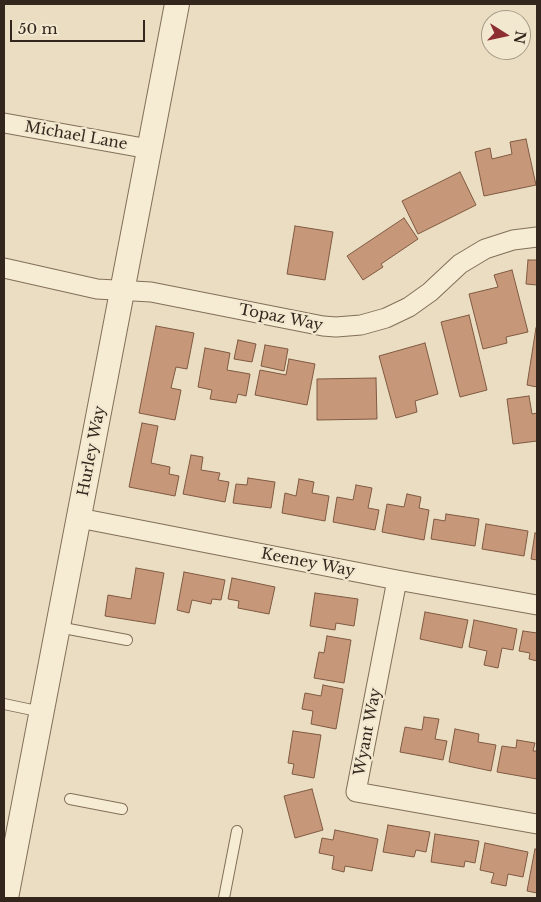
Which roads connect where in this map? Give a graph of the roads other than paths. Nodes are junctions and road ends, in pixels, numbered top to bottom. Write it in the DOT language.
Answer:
graph roads {
  1 [pos="177,4"];
  2 [pos="4,123"];
  3 [pos="149,149"];
  4 [pos="537,237"];
  5 [pos="4,268"];
  6 [pos="122,291"];
  7 [pos="79,518"];
  8 [pos="397,580"];
  9 [pos="537,605"];
  10 [pos="58,627"];
  11 [pos="127,640"];
  12 [pos="4,704"];
  13 [pos="42,712"];
  14 [pos="70,799"];
  15 [pos="122,809"];
  16 [pos="537,824"];
  17 [pos="238,831"];
  18 [pos="6,898"];
  19 [pos="224,898"];
  1 -- 3 [label="street, Hurley Way"];
  2 -- 3 [label="street, Michael Lane"];
  3 -- 6 [label="street, Hurley Way"];
  4 -- 6 [label="street, Topaz Way"];
  5 -- 6 [label="street"];
  6 -- 7 [label="street, Hurley Way"];
  7 -- 8 [label="street, Keeney Way"];
  7 -- 10 [label="street, Hurley Way"];
  8 -- 9 [label="street, Keeney Way"];
  8 -- 16 [label="street, Wyant Way"];
  10 -- 11 [label="lane"];
  10 -- 13 [label="street, Hurley Way"];
  12 -- 13 [label="lane"];
  13 -- 18 [label="street, Hurley Way"];
  14 -- 15 [label="lane"];
  17 -- 19 [label="lane"];
}
